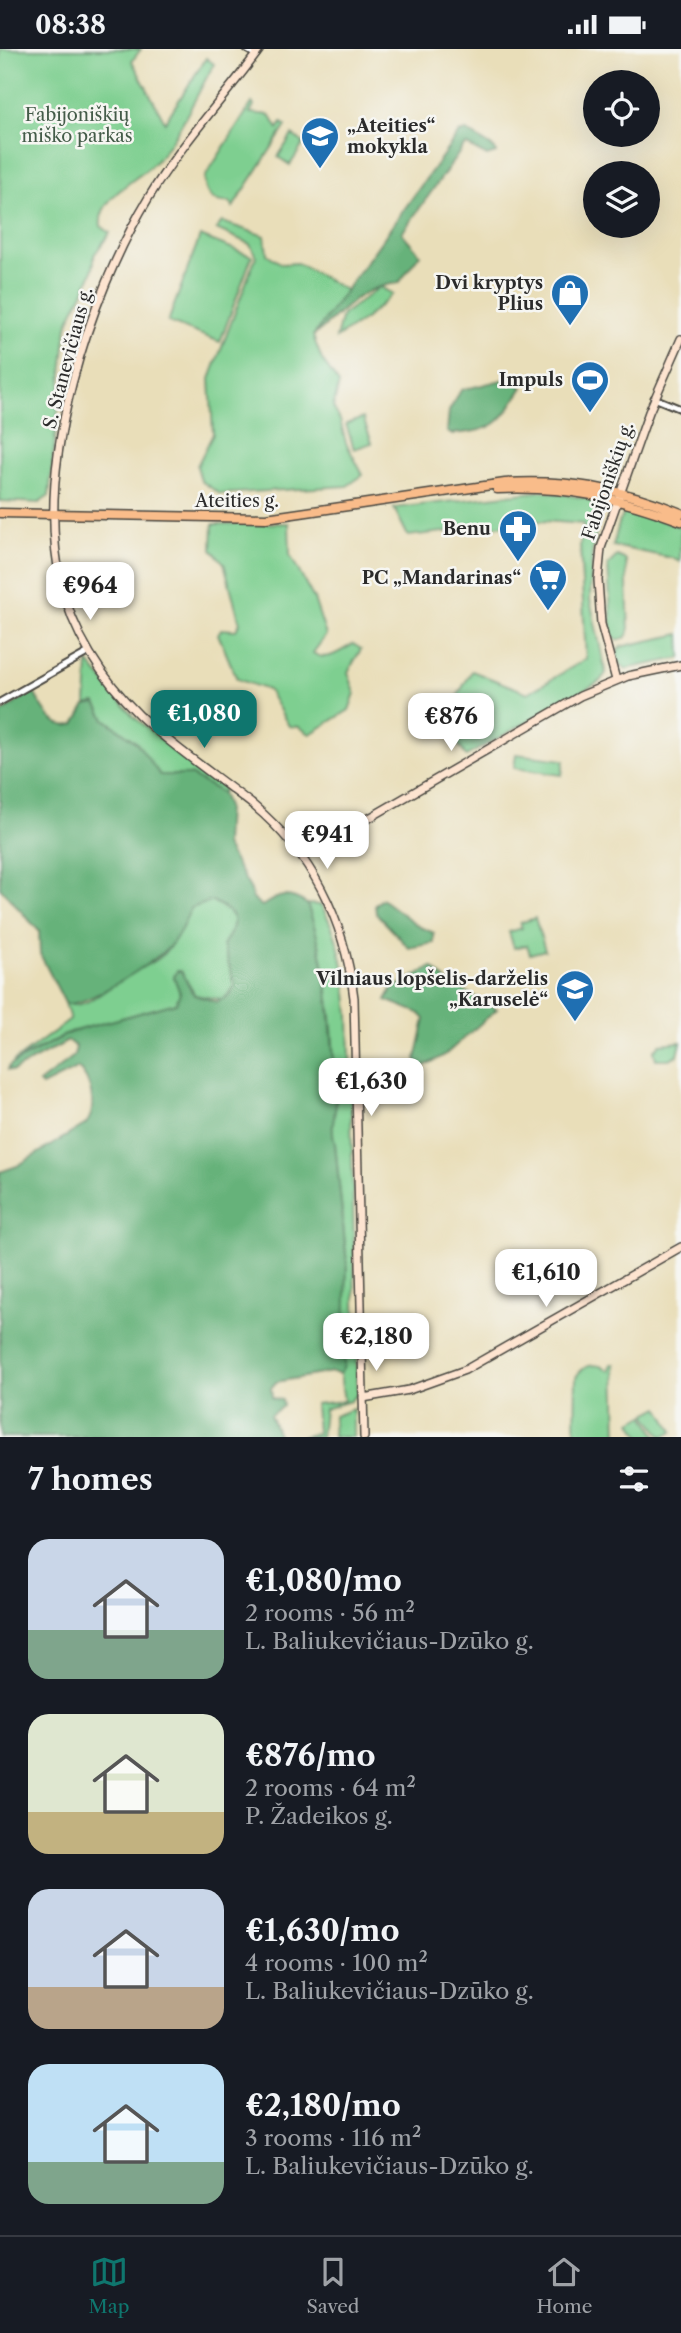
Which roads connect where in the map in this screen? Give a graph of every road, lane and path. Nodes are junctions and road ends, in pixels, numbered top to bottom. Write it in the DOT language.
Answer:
graph roads {
  1 [pos="246,49"];
  2 [pos="258,52"];
  3 [pos="681,339"];
  4 [pos="654,398"];
  5 [pos="681,409"];
  6 [pos="618,495"];
  7 [pos="0,513"];
  8 [pos="53,513"];
  9 [pos="681,513"];
  10 [pos="681,521"];
  11 [pos="89,652"];
  12 [pos="681,665"];
  13 [pos="616,680"];
  14 [pos="0,702"];
  15 [pos="302,857"];
  16 [pos="681,1247"];
  17 [pos="363,1398"];
  18 [pos="364,1437"];
  1 -- 2 [label="street"];
  2 -- 8 [label="main road, S. Stanevičiaus g."];
  3 -- 4 [label="main road, Fabijoniškių g."];
  4 -- 5 [label="street"];
  4 -- 6 [label="main road, Fabijoniškių g."];
  6 -- 8 [label="main road, Ateities g."];
  6 -- 9 [label="main road, Ateities g."];
  6 -- 10 [label="main road, Ateities g."];
  6 -- 13 [label="main road, Fabijoniškių g."];
  7 -- 8 [label="main road, Ateities g."];
  8 -- 11 [label="main road, S. Stanevičiaus g."];
  11 -- 14 [label="street"];
  11 -- 15 [label="main road, S. Stanevičiaus g."];
  12 -- 13 [label="main road"];
  13 -- 15 [label="main road"];
  15 -- 17 [label="main road, S. Stanevičiaus g."];
  16 -- 17 [label="main road"];
  17 -- 18 [label="main road, S. Stanevičiaus g."];
}
